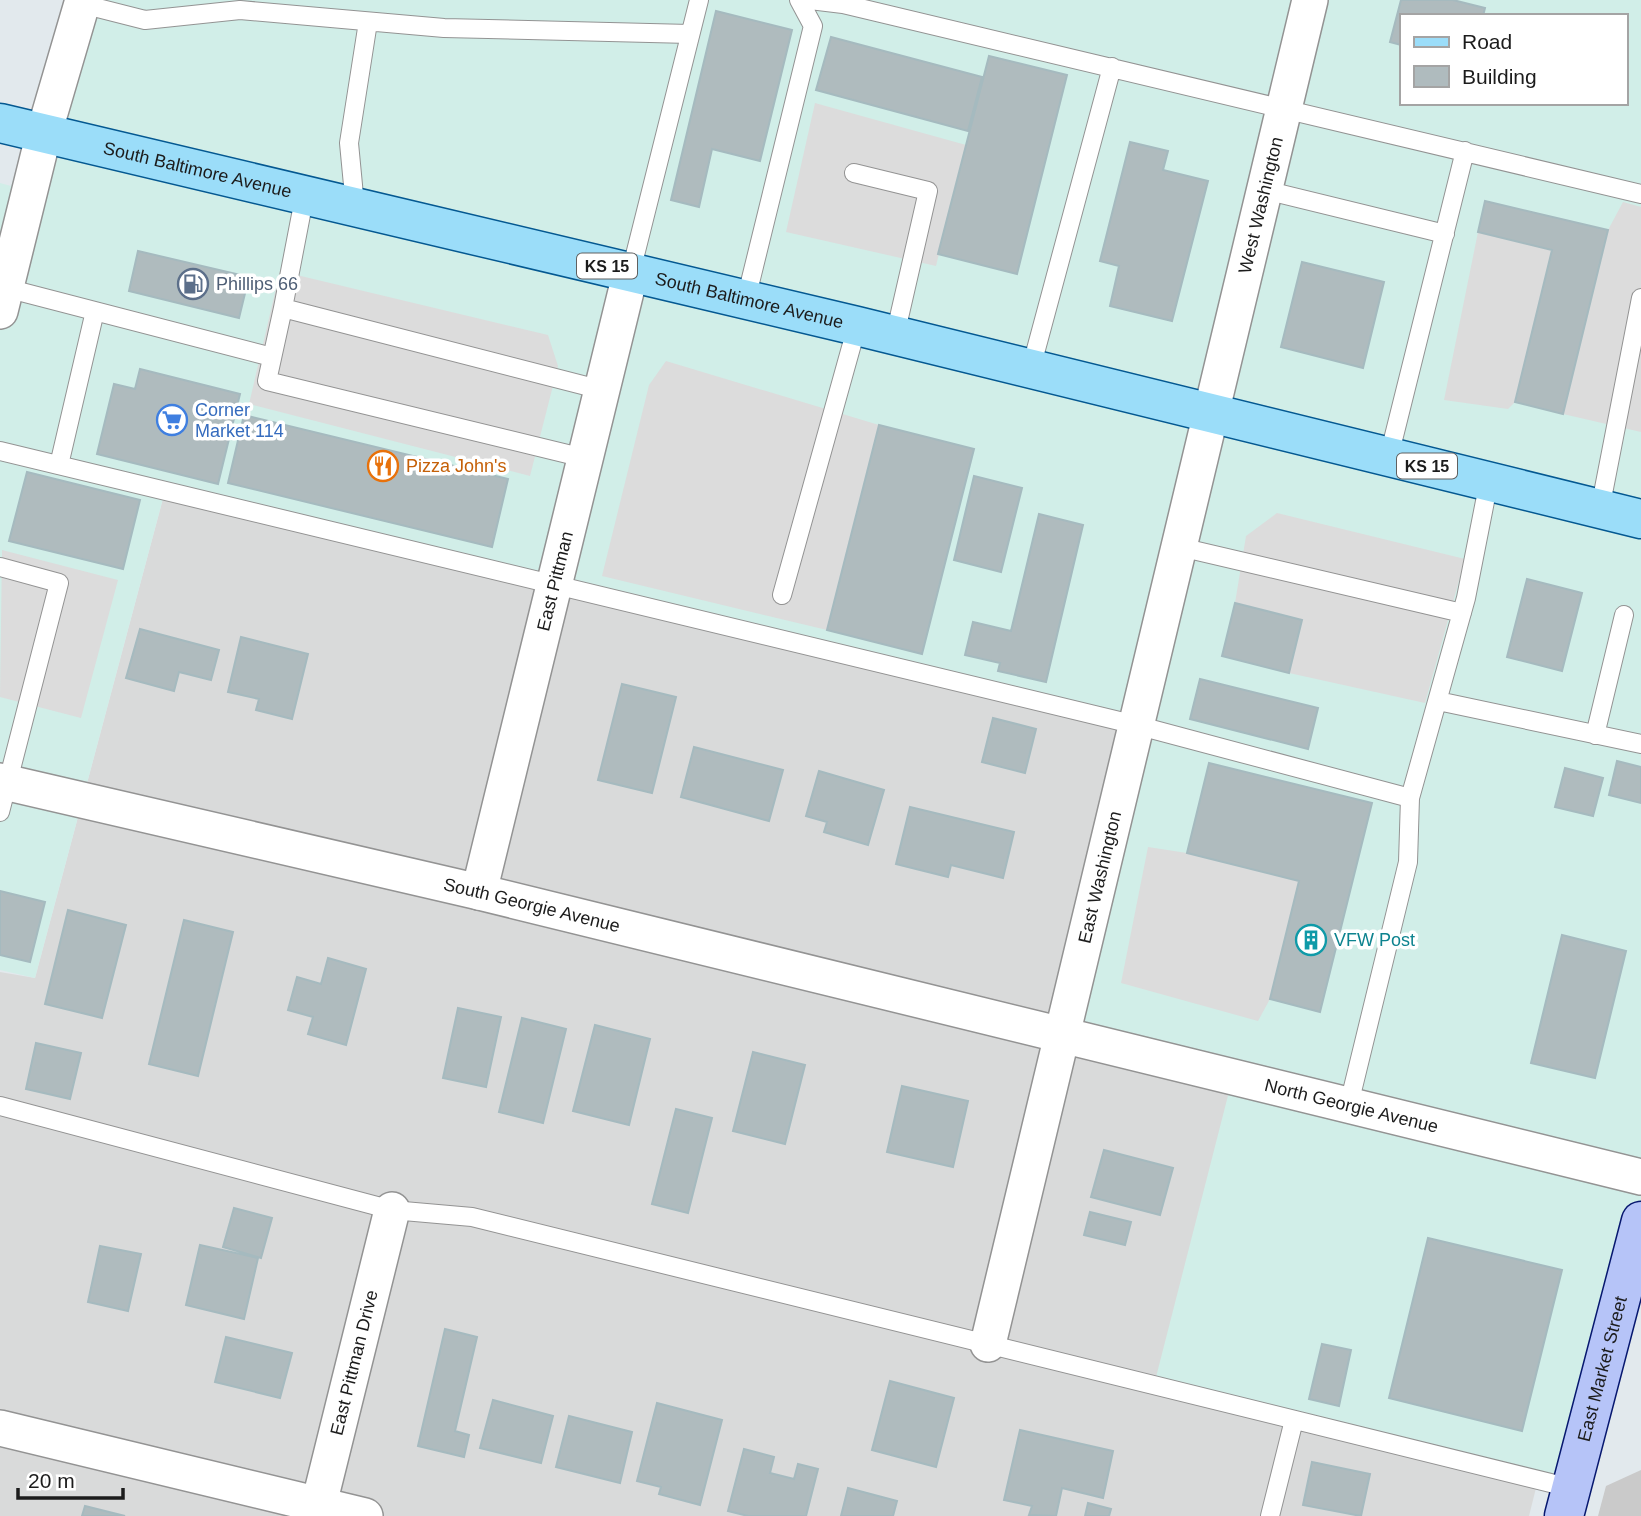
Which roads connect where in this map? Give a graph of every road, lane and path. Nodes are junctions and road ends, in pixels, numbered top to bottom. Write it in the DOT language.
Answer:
graph roads {
  1 [pos="699,0"];
  2 [pos="799,0"];
  3 [pos="810,0"];
  4 [pos="1310,0"];
  5 [pos="83,2"];
  6 [pos="368,22"];
  7 [pos="690,34"];
  8 [pos="1112,67"];
  9 [pos="1285,107"];
  10 [pos="0,122"];
  11 [pos="44,133"];
  12 [pos="1465,152"];
  13 [pos="854,173"];
  14 [pos="1265,190"];
  15 [pos="305,194"];
  16 [pos="1641,194"];
  17 [pos="355,206"];
  18 [pos="1445,234"];
  19 [pos="631,271"];
  20 [pos="4,286"];
  21 [pos="1641,298"];
  22 [pos="746,299"];
  23 [pos="283,308"];
  24 [pos="95,311"];
  25 [pos="858,326"];
  26 [pos="894,335"];
  27 [pos="272,357"];
  28 [pos="1031,368"];
  29 [pos="601,390"];
  30 [pos="1214,412"];
  31 [pos="0,451"];
  32 [pos="1389,456"];
  33 [pos="584,458"];
  34 [pos="59,465"];
  35 [pos="1489,481"];
  36 [pos="1600,509"];
  37 [pos="1641,519"];
  38 [pos="1180,547"];
  39 [pos="0,567"];
  40 [pos="553,583"];
  41 [pos="782,595"];
  42 [pos="1462,612"];
  43 [pos="1624,615"];
  44 [pos="1438,701"];
  45 [pos="1136,725"];
  46 [pos="1595,735"];
  47 [pos="1641,744"];
  48 [pos="3,792"];
  49 [pos="1410,798"];
  50 [pos="479,892"];
  51 [pos="1061,1033"];
  52 [pos="1349,1104"];
  53 [pos="0,1105"];
  54 [pos="1641,1177"];
  55 [pos="392,1210"];
  56 [pos="1641,1222"];
  57 [pos="988,1344"];
  58 [pos="1294,1420"];
  59 [pos="0,1429"];
  60 [pos="1568,1502"];
  61 [pos="317,1511"];
  62 [pos="365,1516"];
  63 [pos="1270,1516"];
  1 -- 7 [label="lane"];
  2 -- 22 [label="lane"];
  3 -- 8 [label="lane"];
  4 -- 9 [label="street, West Washington"];
  5 -- 6 [label="lane"];
  5 -- 11 [label="street"];
  6 -- 7 [label="lane"];
  6 -- 17 [label="lane"];
  7 -- 19 [label="lane"];
  8 -- 9 [label="lane"];
  8 -- 28 [label="lane"];
  9 -- 12 [label="lane"];
  9 -- 14 [label="street, West Washington"];
  10 -- 11 [label="main road, South Baltimore Avenue / KS 15"];
  11 -- 15 [label="main road, South Baltimore Avenue / KS 15"];
  11 -- 20 [label="street"];
  12 -- 16 [label="lane"];
  12 -- 18 [label="lane"];
  13 -- 26 [label="lane"];
  14 -- 18 [label="lane"];
  14 -- 30 [label="street, West Washington"];
  15 -- 17 [label="main road, South Baltimore Avenue / KS 15"];
  15 -- 23 [label="lane"];
  17 -- 19 [label="main road, South Baltimore Avenue / KS 15"];
  18 -- 32 [label="lane"];
  19 -- 22 [label="main road, South Baltimore Avenue / KS 15"];
  19 -- 29 [label="street, East Pittman"];
  20 -- 24 [label="lane"];
  21 -- 36 [label="lane"];
  22 -- 25 [label="main road, South Baltimore Avenue / KS 15"];
  23 -- 27 [label="lane"];
  23 -- 29 [label="lane"];
  24 -- 27 [label="lane"];
  24 -- 34 [label="lane"];
  25 -- 26 [label="main road, South Baltimore Avenue / KS 15"];
  25 -- 41 [label="lane"];
  26 -- 28 [label="main road, South Baltimore Avenue / KS 15"];
  27 -- 33 [label="lane"];
  28 -- 30 [label="main road, South Baltimore Avenue / KS 15"];
  29 -- 33 [label="street, East Pittman"];
  30 -- 32 [label="main road, KS 15"];
  30 -- 38 [label="street, East Washington"];
  31 -- 34 [label="lane"];
  32 -- 35 [label="main road, KS 15"];
  33 -- 40 [label="street, East Pittman"];
  34 -- 40 [label="lane"];
  35 -- 36 [label="main road, KS 15"];
  35 -- 42 [label="lane"];
  36 -- 37 [label="main road, KS 15"];
  38 -- 42 [label="lane"];
  38 -- 45 [label="street, East Washington"];
  39 -- 48 [label="lane"];
  40 -- 45 [label="lane"];
  40 -- 50 [label="street, East Pittman"];
  42 -- 44 [label="lane"];
  43 -- 46 [label="lane"];
  44 -- 46 [label="lane"];
  44 -- 49 [label="lane"];
  45 -- 49 [label="lane"];
  45 -- 51 [label="street, East Washington"];
  46 -- 47 [label="lane"];
  48 -- 50 [label="street, South Georgie Avenue"];
  49 -- 52 [label="lane"];
  50 -- 51 [label="street, South Georgie Avenue"];
  51 -- 52 [label="street, North Georgie Avenue"];
  51 -- 57 [label="street, East Washington"];
  52 -- 54 [label="street, North Georgie Avenue"];
  53 -- 55 [label="lane"];
  55 -- 57 [label="lane"];
  55 -- 61 [label="street, East Pittman Drive"];
  56 -- 60 [label="street, East Market Street"];
  57 -- 58 [label="lane"];
  58 -- 60 [label="lane"];
  58 -- 63 [label="lane"];
  59 -- 61 [label="street"];
  61 -- 62 [label="street"];
}
